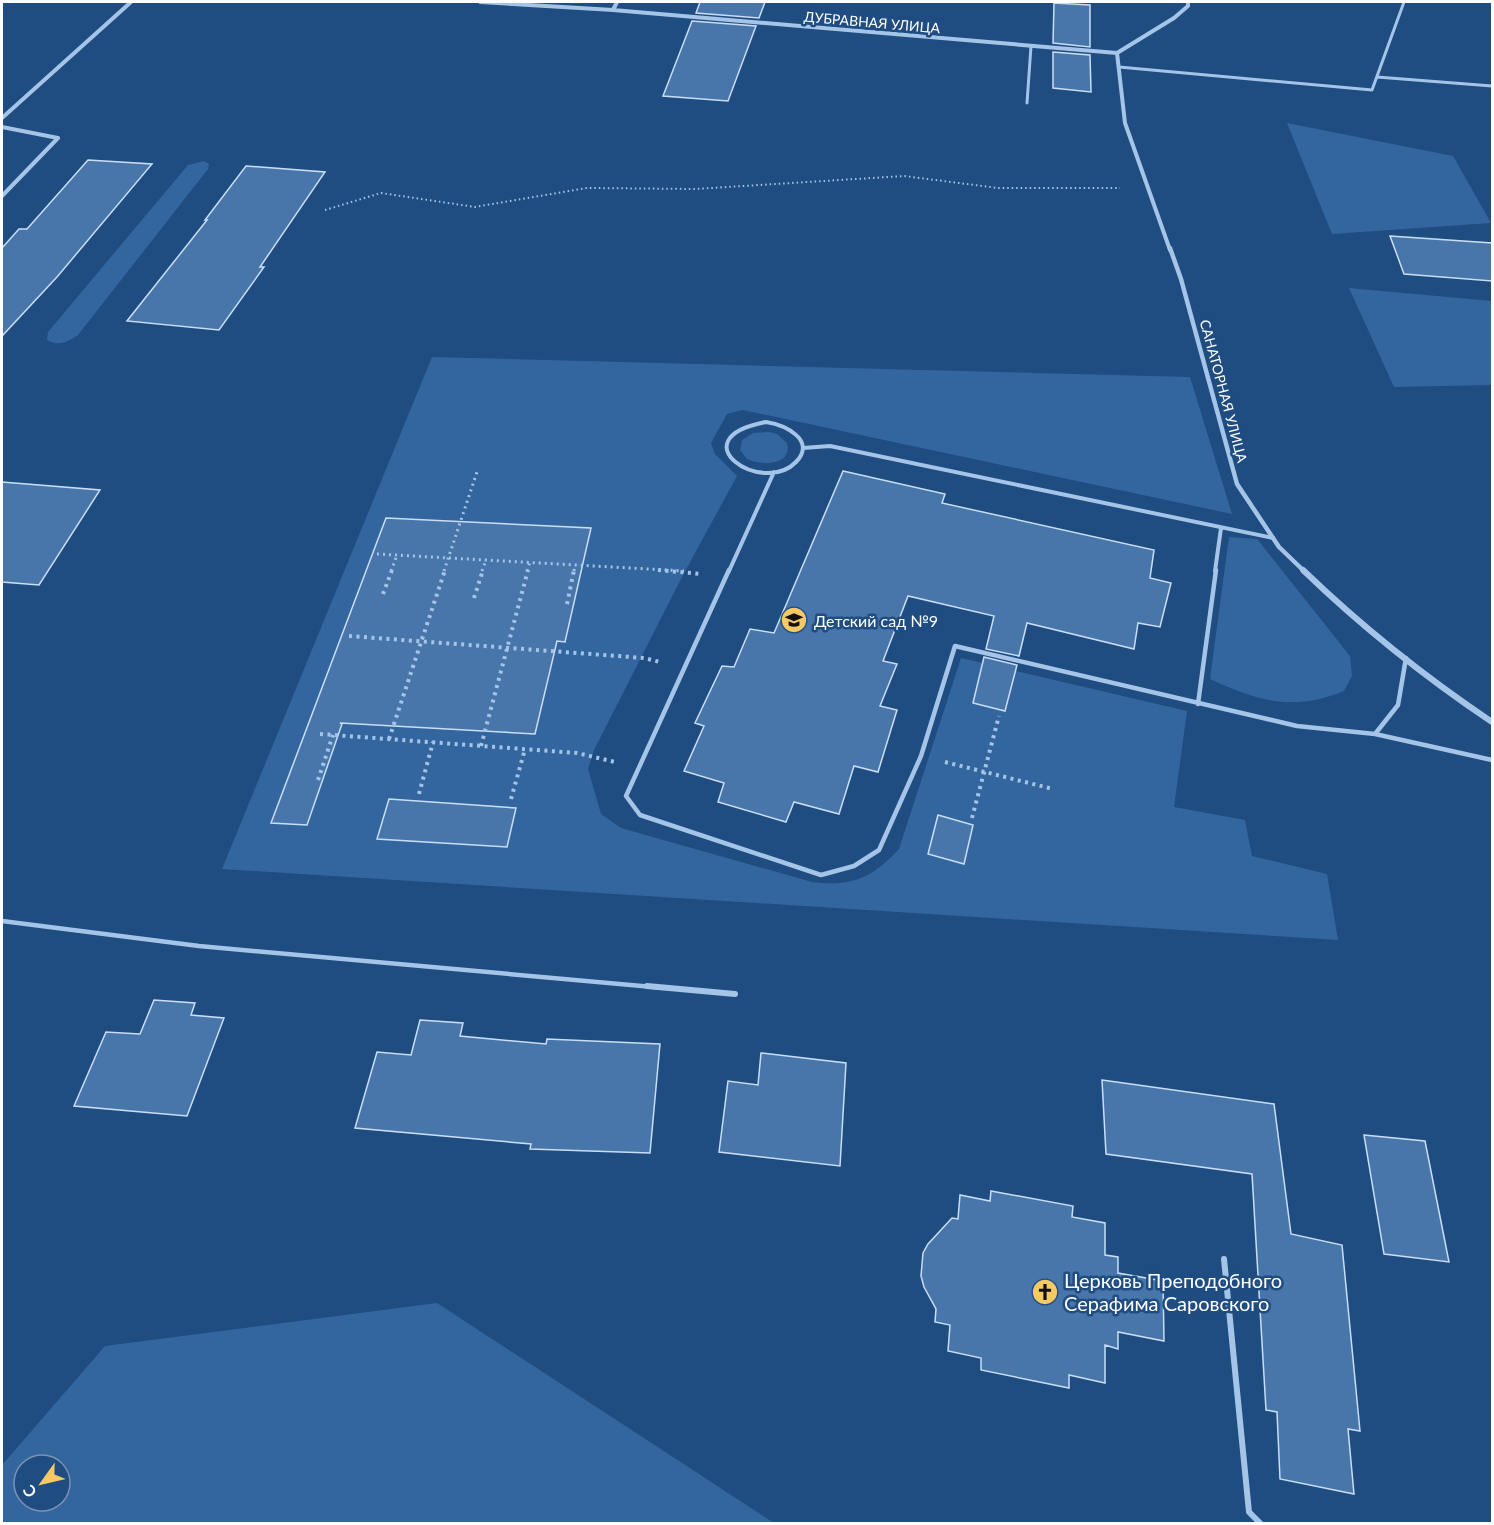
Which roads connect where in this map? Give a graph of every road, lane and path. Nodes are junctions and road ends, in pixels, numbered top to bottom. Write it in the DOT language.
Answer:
graph roads {
  1 [pos="131,2"];
  2 [pos="480,2"];
  3 [pos="617,2"];
  4 [pos="1188,2"];
  5 [pos="1404,2"];
  6 [pos="613,10"];
  7 [pos="1031,46"];
  8 [pos="1117,53"];
  9 [pos="1119,67"];
  10 [pos="1377,77"];
  11 [pos="1492,86"];
  12 [pos="1027,103"];
  13 [pos="2,118"];
  14 [pos="2,127"];
  15 [pos="1148,188"];
  16 [pos="2,196"];
  17 [pos="325,210"];
  18 [pos="803,448"];
  19 [pos="477,472"];
  20 [pos="774,472"];
  21 [pos="1221,528"];
  22 [pos="1273,538"];
  23 [pos="377,554"];
  24 [pos="397,555"];
  25 [pos="450,558"];
  26 [pos="486,560"];
  27 [pos="530,562"];
  28 [pos="575,565"];
  29 [pos="724,581"];
  30 [pos="382,594"];
  31 [pos="474,598"];
  32 [pos="567,604"];
  33 [pos="349,636"];
  34 [pos="422,642"];
  35 [pos="509,648"];
  36 [pos="1406,658"];
  37 [pos="684,670"];
  38 [pos="1198,704"];
  39 [pos="999,716"];
  40 [pos="1492,722"];
  41 [pos="320,734"];
  42 [pos="1375,734"];
  43 [pos="333,735"];
  44 [pos="389,739"];
  45 [pos="433,742"];
  46 [pos="481,746"];
  47 [pos="525,749"];
  48 [pos="921,756"];
  49 [pos="1492,760"];
  50 [pos="639,767"];
  51 [pos="983,772"];
  52 [pos="318,780"];
  53 [pos="1053,789"];
  54 [pos="419,794"];
  55 [pos="511,799"];
  56 [pos="972,818"];
  57 [pos="2,921"];
  58 [pos="735,994"];
  59 [pos="1224,1259"];
  60 [pos="1261,1524"];
  1 -- 13 [label="street"];
  2 -- 6 [label="street, ДУБРАВНАЯ УЛИЦА"];
  3 -- 6 [label="street"];
  4 -- 8 [label="street"];
  5 -- 10 [label="lane"];
  6 -- 7 [label="street, ДУБРАВНАЯ УЛИЦА"];
  7 -- 8 [label="street, ДУБРАВНАЯ УЛИЦА"];
  7 -- 12 [label="lane"];
  8 -- 9 [label="street, САНАТОРНАЯ УЛИЦА"];
  9 -- 10 [label="lane"];
  9 -- 15 [label="street, САНАТОРНАЯ УЛИЦА"];
  10 -- 11 [label="lane"];
  14 -- 16 [label="street"];
  15 -- 17 [label="path"];
  15 -- 22 [label="street, САНАТОРНАЯ УЛИЦА"];
  18 -- 20 [label="lane"];
  18 -- 20 [label="lane"];
  18 -- 21 [label="lane"];
  19 -- 25 [label="path"];
  20 -- 29 [label="lane"];
  21 -- 22 [label="lane"];
  21 -- 38 [label="lane"];
  22 -- 36 [label="street, САНАТОРНАЯ УЛИЦА"];
  23 -- 24 [label="path"];
  24 -- 25 [label="path"];
  24 -- 30 [label="path"];
  25 -- 26 [label="path"];
  25 -- 34 [label="path"];
  26 -- 27 [label="path"];
  26 -- 31 [label="path"];
  27 -- 28 [label="path"];
  27 -- 35 [label="path"];
  28 -- 29 [label="path"];
  28 -- 32 [label="path"];
  29 -- 37 [label="lane"];
  33 -- 34 [label="path"];
  34 -- 35 [label="path"];
  34 -- 44 [label="path"];
  35 -- 37 [label="path"];
  35 -- 46 [label="path"];
  36 -- 40 [label="street, САНАТОРНАЯ УЛИЦА"];
  36 -- 42 [label="lane"];
  37 -- 50 [label="lane"];
  38 -- 42 [label="lane"];
  38 -- 48 [label="lane"];
  39 -- 51 [label="path"];
  41 -- 43 [label="path"];
  42 -- 49 [label="lane"];
  43 -- 44 [label="path"];
  43 -- 52 [label="path"];
  44 -- 45 [label="path"];
  45 -- 46 [label="path"];
  45 -- 54 [label="path"];
  46 -- 47 [label="path"];
  47 -- 50 [label="path"];
  47 -- 55 [label="path"];
  48 -- 50 [label="lane"];
  48 -- 51 [label="path"];
  51 -- 53 [label="path"];
  51 -- 56 [label="path"];
  57 -- 58 [label="lane"];
  59 -- 60 [label="lane"];
}
